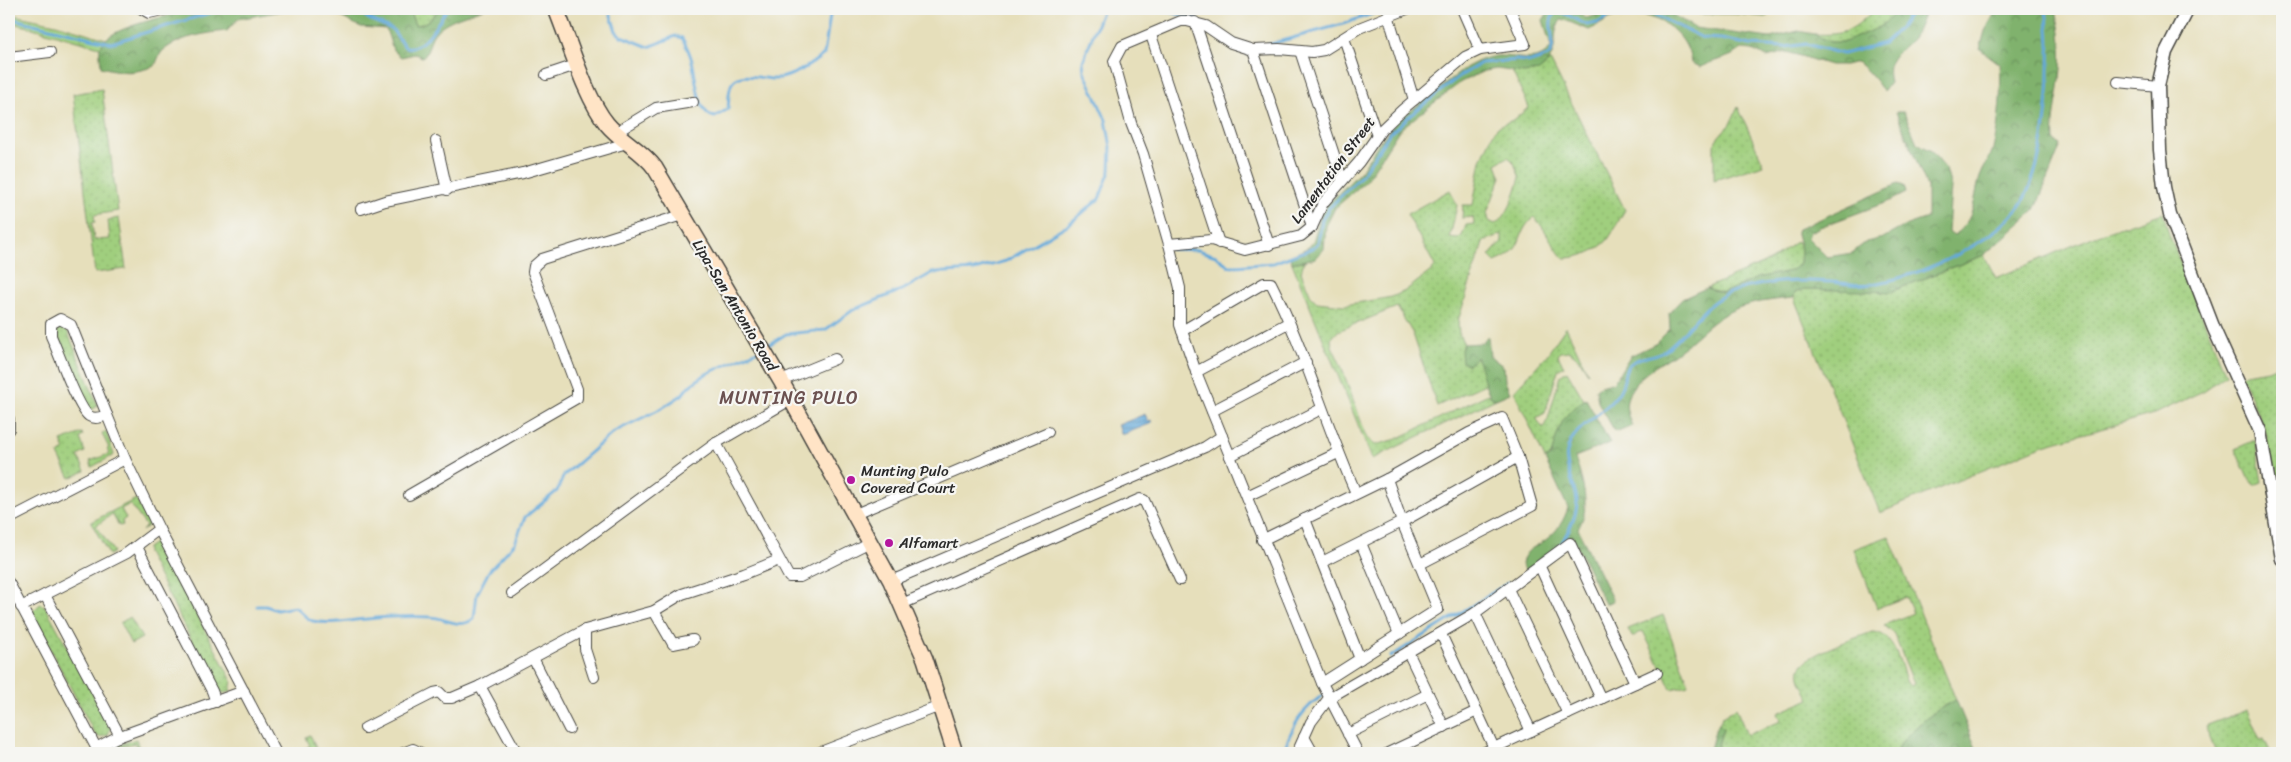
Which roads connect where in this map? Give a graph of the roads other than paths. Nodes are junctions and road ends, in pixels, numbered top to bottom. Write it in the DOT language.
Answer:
graph roads {
  1 [pos="142,9"];
  2 [pos="167,9"];
  3 [pos="556,9"];
  4 [pos="1407,9"];
  5 [pos="1462,9"];
  6 [pos="1510,9"];
  7 [pos="2188,9"];
  8 [pos="1388,15"];
  9 [pos="1195,22"];
  10 [pos="1151,35"];
  11 [pos="1344,38"];
  12 [pos="1253,50"];
  13 [pos="1480,50"];
  14 [pos="1300,51"];
  15 [pos="50,52"];
  16 [pos="9,58"];
  17 [pos="579,64"];
  18 [pos="546,76"];
  19 [pos="2118,82"];
  20 [pos="2158,86"];
  21 [pos="1414,100"];
  22 [pos="693,102"];
  23 [pos="615,133"];
  24 [pos="1377,136"];
  25 [pos="436,141"];
  26 [pos="627,143"];
  27 [pos="1342,179"];
  28 [pos="447,190"];
  29 [pos="361,209"];
  30 [pos="682,215"];
  31 [pos="1312,227"];
  32 [pos="1219,243"];
  33 [pos="1169,244"];
  34 [pos="1268,245"];
  35 [pos="1288,324"];
  36 [pos="1182,331"];
  37 [pos="835,359"];
  38 [pos="1306,362"];
  39 [pos="1196,372"];
  40 [pos="781,381"];
  41 [pos="790,400"];
  42 [pos="1321,409"];
  43 [pos="1212,411"];
  44 [pos="107,415"];
  45 [pos="9,419"];
  46 [pos="9,429"];
  47 [pos="1048,432"];
  48 [pos="1222,436"];
  49 [pos="716,443"];
  50 [pos="1338,453"];
  51 [pos="1230,456"];
  52 [pos="1518,457"];
  53 [pos="125,459"];
  54 [pos="1387,479"];
  55 [pos="1356,492"];
  56 [pos="409,495"];
  57 [pos="1248,496"];
  58 [pos="854,515"];
  59 [pos="9,519"];
  60 [pos="1305,519"];
  61 [pos="1402,522"];
  62 [pos="159,529"];
  63 [pos="1262,540"];
  64 [pos="870,542"];
  65 [pos="1361,543"];
  66 [pos="137,547"];
  67 [pos="2282,558"];
  68 [pos="779,560"];
  69 [pos="1322,562"];
  70 [pos="1420,564"];
  71 [pos="1540,567"];
  72 [pos="1180,580"];
  73 [pos="891,581"];
  74 [pos="9,583"];
  75 [pos="1508,589"];
  76 [pos="512,593"];
  77 [pos="45,595"];
  78 [pos="902,604"];
  79 [pos="21,607"];
  80 [pos="654,611"];
  81 [pos="1475,613"];
  82 [pos="585,630"];
  83 [pos="1399,634"];
  84 [pos="1441,634"];
  85 [pos="693,640"];
  86 [pos="1408,652"];
  87 [pos="533,658"];
  88 [pos="1360,659"];
  89 [pos="1658,673"];
  90 [pos="594,677"];
  91 [pos="1635,683"];
  92 [pos="480,686"];
  93 [pos="244,691"];
  94 [pos="1325,691"];
  95 [pos="1428,694"];
  96 [pos="1600,699"];
  97 [pos="216,702"];
  98 [pos="940,706"];
  99 [pos="1477,711"];
  100 [pos="1568,714"];
  101 [pos="1444,727"];
  102 [pos="365,728"];
  103 [pos="569,729"];
  104 [pos="1531,731"];
  105 [pos="1348,734"];
  106 [pos="120,736"];
  107 [pos="1304,737"];
  108 [pos="1494,748"];
  109 [pos="97,750"];
  110 [pos="276,753"];
  111 [pos="403,753"];
  112 [pos="421,753"];
  113 [pos="517,753"];
  114 [pos="818,753"];
  115 [pos="955,753"];
  116 [pos="1297,753"];
  117 [pos="1313,753"];
  118 [pos="1358,753"];
  119 [pos="1388,753"];
  120 [pos="1483,753"];
  1 -- 2 [label="street"];
  3 -- 17 [label="main road, Lipa-San Antonio Road"];
  4 -- 8 [label="street"];
  5 -- 13 [label="street"];
  6 -- 13 [label="street, Lamentation Street"];
  7 -- 20 [label="street"];
  8 -- 11 [label="street"];
  8 -- 21 [label="street"];
  9 -- 10 [label="street"];
  9 -- 12 [label="street"];
  9 -- 34 [label="street"];
  10 -- 32 [label="street"];
  10 -- 33 [label="street"];
  11 -- 14 [label="street"];
  11 -- 24 [label="street"];
  12 -- 14 [label="street"];
  12 -- 31 [label="street"];
  13 -- 21 [label="street, Lamentation Street"];
  14 -- 27 [label="street"];
  15 -- 16 [label="street"];
  17 -- 18 [label="street"];
  17 -- 23 [label="main road, Lipa-San Antonio Road"];
  19 -- 20 [label="street"];
  20 -- 67 [label="street"];
  21 -- 24 [label="street, Lamentation Street"];
  22 -- 23 [label="street"];
  23 -- 26 [label="main road, Lipa-San Antonio Road"];
  24 -- 27 [label="street, Lamentation Street"];
  25 -- 28 [label="street"];
  26 -- 28 [label="street"];
  26 -- 30 [label="main road, Lipa-San Antonio Road"];
  27 -- 31 [label="street, Lamentation Street"];
  28 -- 29 [label="street"];
  30 -- 40 [label="main road, Lipa-San Antonio Road"];
  30 -- 56 [label="street"];
  31 -- 34 [label="street, Lamentation Street"];
  32 -- 33 [label="street, Lamentation Street"];
  32 -- 34 [label="street, Lamentation Street"];
  33 -- 36 [label="street"];
  35 -- 36 [label="street"];
  35 -- 38 [label="street"];
  35 -- 39 [label="street"];
  36 -- 39 [label="street"];
  37 -- 40 [label="street"];
  38 -- 42 [label="street"];
  38 -- 43 [label="street"];
  39 -- 43 [label="street"];
  40 -- 41 [label="main road, Lipa-San Antonio Road"];
  41 -- 49 [label="street"];
  41 -- 58 [label="main road, Lipa-San Antonio Road"];
  42 -- 50 [label="street"];
  42 -- 51 [label="street"];
  43 -- 48 [label="street"];
  44 -- 44 [label="street"];
  44 -- 53 [label="street"];
  45 -- 46 [label="street"];
  47 -- 58 [label="street"];
  48 -- 51 [label="street"];
  48 -- 73 [label="street"];
  49 -- 68 [label="street"];
  49 -- 76 [label="street"];
  50 -- 55 [label="street"];
  50 -- 57 [label="street"];
  51 -- 57 [label="street"];
  52 -- 54 [label="street"];
  52 -- 61 [label="street"];
  52 -- 70 [label="street"];
  53 -- 59 [label="street"];
  53 -- 62 [label="street"];
  54 -- 55 [label="street"];
  54 -- 61 [label="street"];
  55 -- 60 [label="street"];
  57 -- 63 [label="street"];
  58 -- 64 [label="main road, Lipa-San Antonio Road"];
  60 -- 63 [label="street"];
  60 -- 69 [label="street"];
  61 -- 65 [label="street"];
  61 -- 70 [label="street"];
  62 -- 66 [label="street"];
  62 -- 93 [label="street"];
  63 -- 94 [label="street"];
  64 -- 68 [label="street"];
  64 -- 73 [label="main road, Lipa-San Antonio Road"];
  65 -- 69 [label="street"];
  65 -- 83 [label="street"];
  66 -- 77 [label="street"];
  66 -- 97 [label="street"];
  68 -- 80 [label="street"];
  69 -- 88 [label="street"];
  70 -- 83 [label="street"];
  71 -- 75 [label="street"];
  71 -- 91 [label="street"];
  71 -- 96 [label="street"];
  72 -- 78 [label="street"];
  73 -- 78 [label="main road, Lipa-San Antonio Road"];
  74 -- 79 [label="street"];
  75 -- 81 [label="street"];
  75 -- 100 [label="street"];
  77 -- 79 [label="street"];
  77 -- 106 [label="street"];
  78 -- 98 [label="main road, Lipa-San Antonio Road"];
  79 -- 109 [label="street"];
  80 -- 82 [label="street"];
  80 -- 85 [label="street"];
  81 -- 84 [label="street"];
  81 -- 104 [label="street"];
  82 -- 87 [label="street"];
  82 -- 90 [label="street"];
  83 -- 88 [label="street"];
  84 -- 86 [label="street"];
  84 -- 99 [label="street"];
  86 -- 94 [label="street"];
  86 -- 95 [label="street"];
  87 -- 92 [label="street"];
  87 -- 103 [label="street"];
  88 -- 94 [label="street"];
  89 -- 91 [label="street"];
  91 -- 96 [label="street"];
  92 -- 102 [label="street"];
  92 -- 113 [label="street"];
  93 -- 97 [label="street"];
  93 -- 110 [label="street"];
  94 -- 105 [label="street"];
  94 -- 107 [label="street"];
  95 -- 101 [label="street"];
  95 -- 105 [label="street"];
  96 -- 100 [label="street"];
  97 -- 106 [label="street"];
  98 -- 114 [label="street"];
  98 -- 115 [label="main road, Lipa-San Antonio Road"];
  99 -- 101 [label="street"];
  99 -- 108 [label="street"];
  100 -- 104 [label="street"];
  101 -- 119 [label="street"];
  104 -- 108 [label="street"];
  105 -- 118 [label="street"];
  106 -- 109 [label="street"];
  107 -- 116 [label="street"];
  107 -- 117 [label="street"];
  108 -- 120 [label="street"];
  111 -- 112 [label="street"];
}
